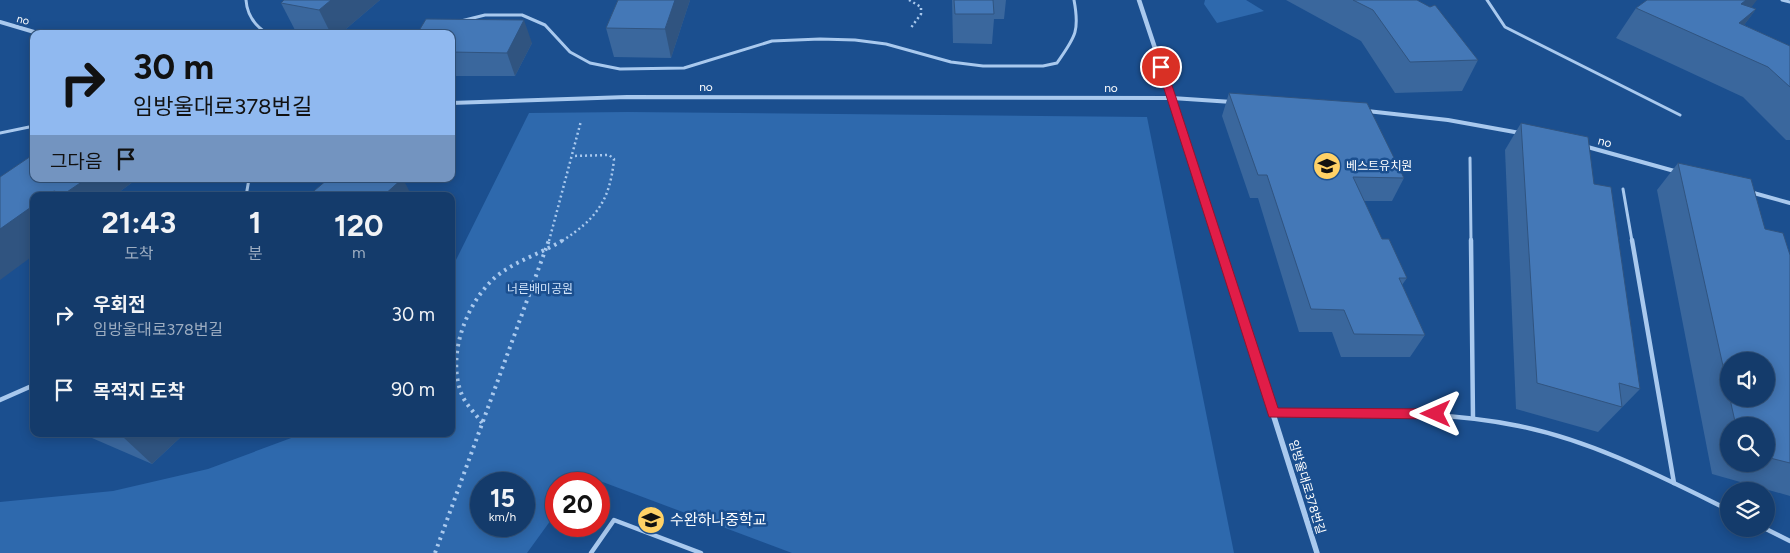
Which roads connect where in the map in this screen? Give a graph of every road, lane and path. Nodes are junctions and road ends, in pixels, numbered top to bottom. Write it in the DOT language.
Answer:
graph roads {
  1 [pos="246,0"];
  2 [pos="909,0"];
  3 [pos="1074,0"];
  4 [pos="1140,0"];
  5 [pos="1487,0"];
  6 [pos="1782,0"];
  7 [pos="1790,2"];
  8 [pos="459,21"];
  9 [pos="0,22"];
  10 [pos="261,30"];
  11 [pos="30,31"];
  12 [pos="894,46"];
  13 [pos="587,98"];
  14 [pos="1172,98"];
  15 [pos="1240,102"];
  16 [pos="455,103"];
  17 [pos="1357,110"];
  18 [pos="1680,115"];
  19 [pos="30,127"];
  20 [pos="0,133"];
  21 [pos="1525,134"];
  22 [pos="1576,144"];
  23 [pos="572,156"];
  24 [pos="1470,158"];
  25 [pos="1688,175"];
  26 [pos="1622,189"];
  27 [pos="1744,190"];
  28 [pos="1790,203"];
  29 [pos="546,251"];
  30 [pos="30,388"];
  31 [pos="0,400"];
  32 [pos="1274,413"];
  33 [pos="1474,418"];
  34 [pos="482,423"];
  35 [pos="1674,484"];
  36 [pos="1720,506"];
  37 [pos="1775,534"];
  38 [pos="1790,541"];
  39 [pos="435,553"];
  40 [pos="591,553"];
  41 [pos="701,553"];
  42 [pos="1316,553"];
  1 -- 10 [label="lane"];
  2 -- 12 [label="path"];
  3 -- 12 [label="lane"];
  4 -- 14 [label="street, 임방울대로378번길"];
  5 -- 18 [label="lane"];
  6 -- 7 [label="lane"];
  8 -- 12 [label="lane"];
  9 -- 11 [label="street, no"];
  13 -- 14 [label="street, no"];
  13 -- 16 [label="street, no"];
  13 -- 23 [label="path"];
  14 -- 15 [label="street, no"];
  14 -- 32 [label="street, 임방울대로378번길"];
  17 -- 21 [label="street"];
  19 -- 20 [label="lane"];
  22 -- 25 [label="street, no"];
  23 -- 29 [label="path"];
  23 -- 29 [label="path"];
  24 -- 33 [label="lane"];
  26 -- 35 [label="lane"];
  27 -- 28 [label="street"];
  29 -- 34 [label="path"];
  29 -- 34 [label="path"];
  30 -- 31 [label="lane"];
  32 -- 33 [label="lane"];
  32 -- 42 [label="street, 임방울대로378번길"];
  33 -- 35 [label="lane"];
  34 -- 39 [label="path"];
  35 -- 36 [label="lane"];
  37 -- 38 [label="lane"];
  40 -- 41 [label="lane"];
}
